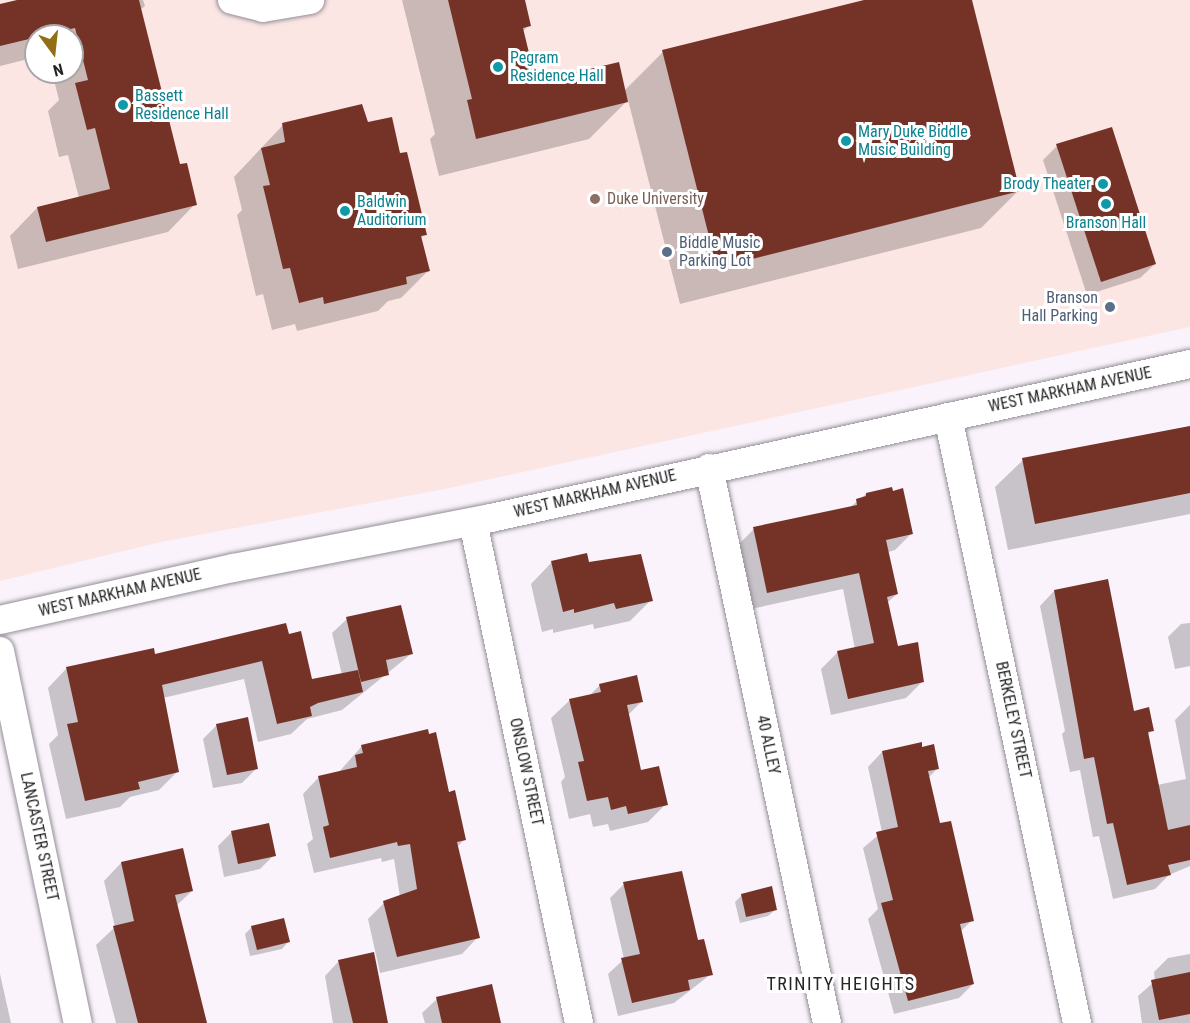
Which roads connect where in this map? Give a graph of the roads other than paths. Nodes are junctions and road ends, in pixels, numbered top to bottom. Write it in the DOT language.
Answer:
graph roads {
  1 [pos="232,0"];
  2 [pos="310,0"];
  3 [pos="1190,364"];
  4 [pos="948,417"];
  5 [pos="709,468"];
  6 [pos="473,522"];
  7 [pos="0,620"];
  8 [pos="0,651"];
  9 [pos="78,1023"];
  10 [pos="579,1023"];
  11 [pos="827,1023"];
  12 [pos="1077,1023"];
  1 -- 2 [label="street"];
  3 -- 4 [label="street, WEST MARKHAM AVENUE"];
  4 -- 5 [label="street, WEST MARKHAM AVENUE"];
  4 -- 12 [label="street, BERKELEY STREET"];
  5 -- 6 [label="street, WEST MARKHAM AVENUE"];
  5 -- 11 [label="street, 40 ALLEY"];
  6 -- 7 [label="street, WEST MARKHAM AVENUE"];
  6 -- 10 [label="street, ONSLOW STREET"];
  8 -- 9 [label="street, LANCASTER STREET"];
}
